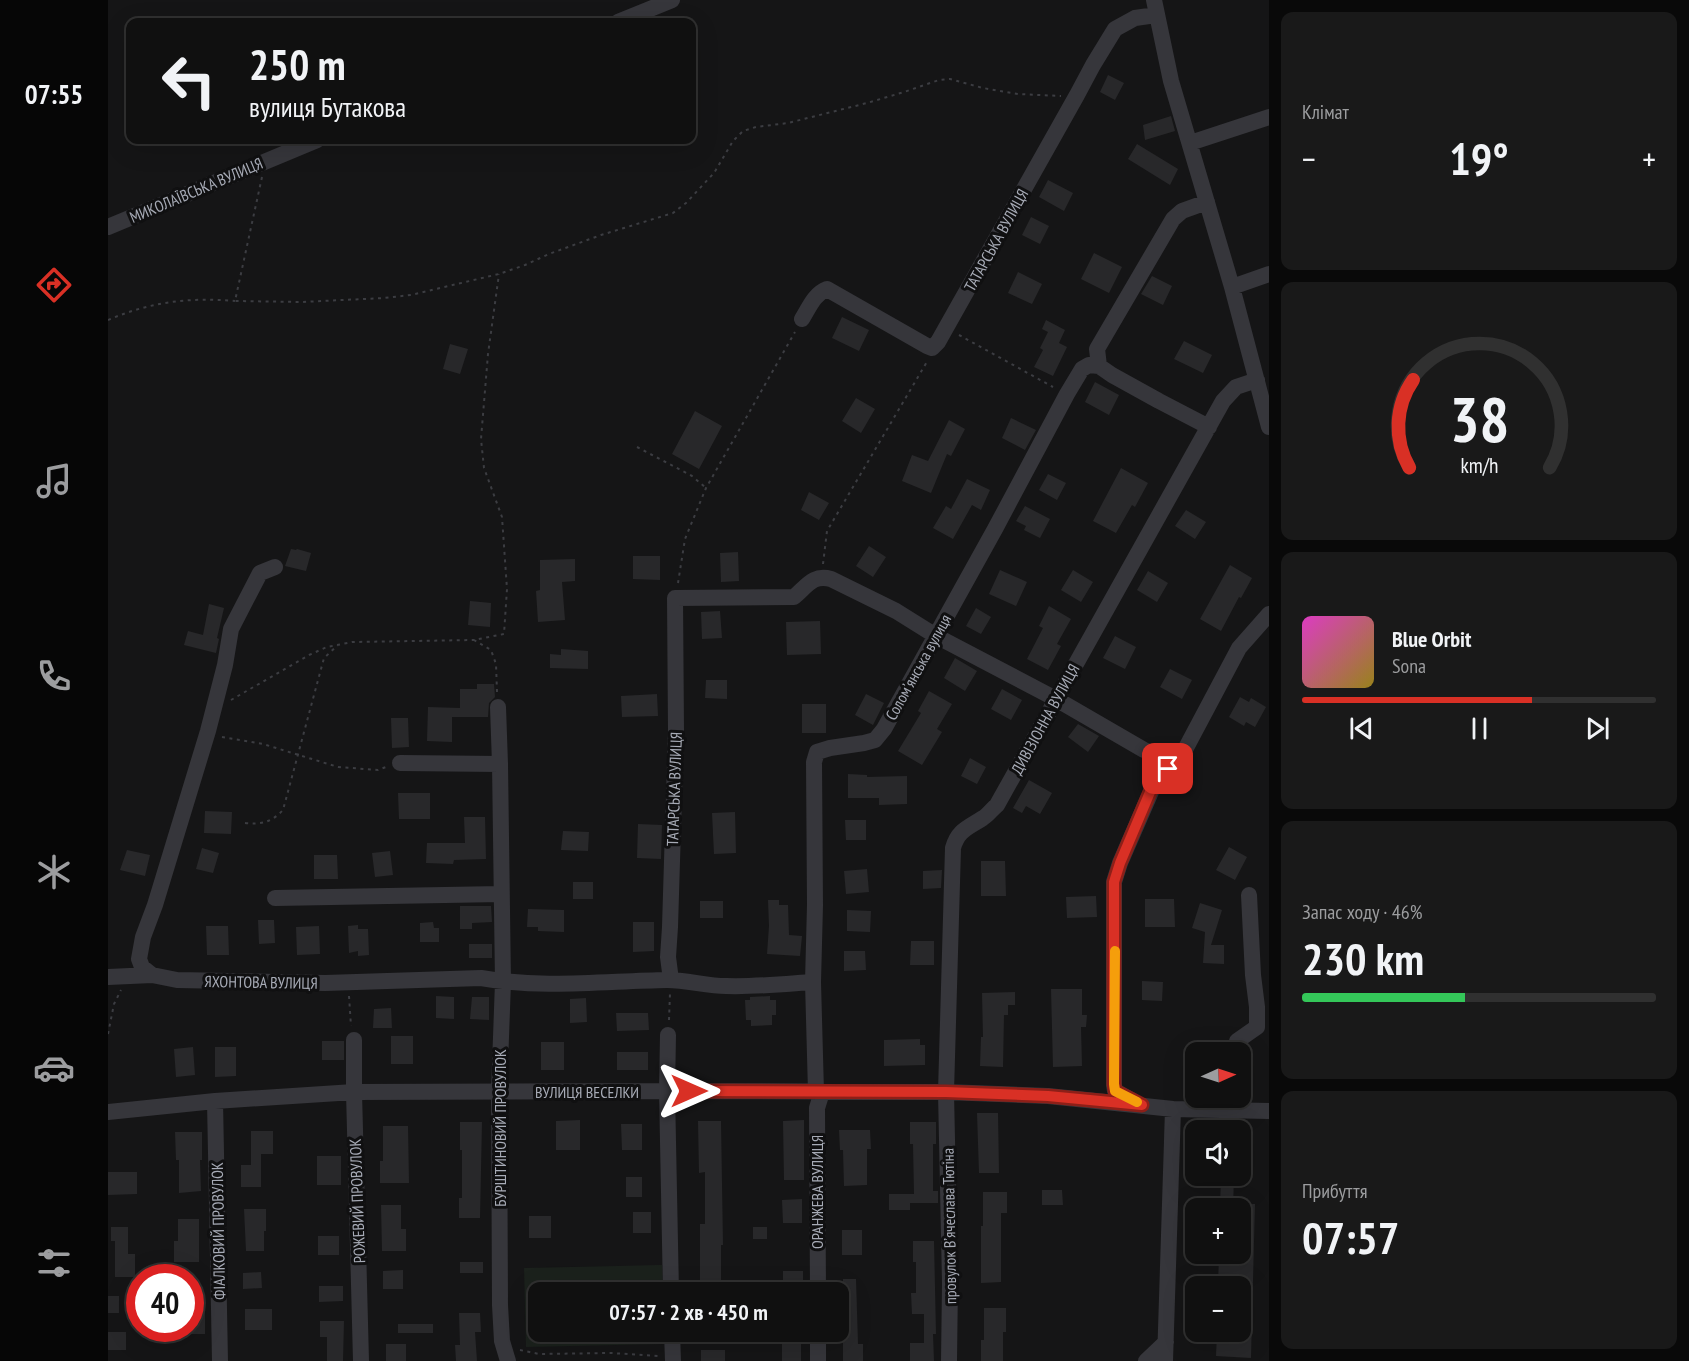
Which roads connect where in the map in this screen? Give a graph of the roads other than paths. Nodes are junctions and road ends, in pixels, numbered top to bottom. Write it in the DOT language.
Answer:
graph roads {
  1 [pos="672,0"];
  2 [pos="1156,4"];
  3 [pos="628,18"];
  4 [pos="1269,117"];
  5 [pos="1190,142"];
  6 [pos="307,144"];
  7 [pos="1207,202"];
  8 [pos="108,227"];
  9 [pos="1269,274"];
  10 [pos="1232,287"];
  11 [pos="802,320"];
  12 [pos="1099,366"];
  13 [pos="1257,380"];
  14 [pos="1209,427"];
  15 [pos="1269,427"];
  16 [pos="275,567"];
  17 [pos="1269,614"];
  18 [pos="936,636"];
  19 [pos="1056,699"];
  20 [pos="498,707"];
  21 [pos="1179,761"];
  22 [pos="400,763"];
  23 [pos="500,764"];
  24 [pos="501,894"];
  25 [pos="1250,895"];
  26 [pos="275,898"];
  27 [pos="139,959"];
  28 [pos="152,975"];
  29 [pos="116,976"];
  30 [pos="670,980"];
  31 [pos="503,982"];
  32 [pos="813,982"];
  33 [pos="668,1035"];
  34 [pos="354,1040"];
  35 [pos="1237,1042"];
  36 [pos="668,1091"];
  37 [pos="354,1092"];
  38 [pos="499,1092"];
  39 [pos="819,1092"];
  40 [pos="946,1092"];
  41 [pos="215,1101"];
  42 [pos="1142,1105"];
  43 [pos="1185,1108"];
  44 [pos="1251,1108"];
  45 [pos="1173,1109"];
  46 [pos="1269,1111"];
  47 [pos="108,1112"];
  48 [pos="671,1282"];
  49 [pos="818,1282"];
  50 [pos="672,1342"];
  51 [pos="818,1342"];
  52 [pos="1166,1342"];
  53 [pos="506,1354"];
  54 [pos="673,1359"];
  55 [pos="220,1361"];
  56 [pos="361,1361"];
  57 [pos="818,1361"];
  58 [pos="949,1361"];
  59 [pos="1146,1361"];
  60 [pos="1165,1361"];
  1 -- 3 [label="street"];
  2 -- 5 [label="street"];
  2 -- 11 [label="street, ТАТАРСЬКА ВУЛИЦЯ"];
  4 -- 5 [label="street"];
  5 -- 7 [label="street"];
  6 -- 8 [label="street, МИКОЛАЇВСЬКА ВУЛИЦЯ"];
  7 -- 10 [label="street"];
  7 -- 12 [label="street"];
  9 -- 10 [label="street"];
  10 -- 13 [label="street"];
  12 -- 14 [label="street"];
  12 -- 18 [label="street, Соломʼянська вулиця"];
  13 -- 14 [label="street, ДИВІЗІОННА ВУЛИЦЯ"];
  13 -- 15 [label="street"];
  14 -- 19 [label="street, ДИВІЗІОННА ВУЛИЦЯ"];
  16 -- 27 [label="street"];
  17 -- 21 [label="street"];
  18 -- 19 [label="street"];
  18 -- 30 [label="street, ТАТАРСЬКА ВУЛИЦЯ"];
  18 -- 32 [label="street, Соломʼянська вулиця"];
  19 -- 21 [label="street"];
  19 -- 40 [label="street, ДИВІЗІОННА ВУЛИЦЯ"];
  20 -- 23 [label="street, БУРШТИНОВИЙ ПРОВУЛОК"];
  21 -- 42 [label="street"];
  22 -- 23 [label="street"];
  23 -- 24 [label="street, БУРШТИНОВИЙ ПРОВУЛОК"];
  24 -- 26 [label="street"];
  24 -- 31 [label="street, БУРШТИНОВИЙ ПРОВУЛОК"];
  25 -- 35 [label="street"];
  27 -- 28 [label="street"];
  27 -- 29 [label="street"];
  28 -- 29 [label="street, ЯХОНТОВА ВУЛИЦЯ"];
  28 -- 31 [label="street, ЯХОНТОВА ВУЛИЦЯ"];
  30 -- 31 [label="street, ЯХОНТОВА ВУЛИЦЯ"];
  30 -- 32 [label="street, ЯХОНТОВА ВУЛИЦЯ"];
  31 -- 38 [label="street, БУРШТИНОВИЙ ПРОВУЛОК"];
  32 -- 39 [label="street, Соломʼянська вулиця"];
  33 -- 36 [label="street"];
  34 -- 37 [label="street, РОЖЕВИЙ ПРОВУЛОК"];
  36 -- 38 [label="street, ВУЛИЦЯ ВЕСЕЛКИ"];
  36 -- 39 [label="street, ВУЛИЦЯ ВЕСЕЛКИ"];
  36 -- 48 [label="street"];
  37 -- 38 [label="street, ВУЛИЦЯ ВЕСЕЛКИ"];
  37 -- 41 [label="street, ВУЛИЦЯ ВЕСЕЛКИ"];
  37 -- 56 [label="street, РОЖЕВИЙ ПРОВУЛОК"];
  38 -- 53 [label="street, БУРШТИНОВИЙ ПРОВУЛОК"];
  39 -- 40 [label="street, ВУЛИЦЯ ВЕСЕЛКИ"];
  39 -- 49 [label="street, ОРАНЖЕВА ВУЛИЦЯ"];
  40 -- 42 [label="street, ВУЛИЦЯ ВЕСЕЛКИ"];
  40 -- 58 [label="street, провулок Вʼячеслава Тютіна"];
  41 -- 47 [label="street, ВУЛИЦЯ ВЕСЕЛКИ"];
  41 -- 55 [label="street, ФІАЛКОВИЙ ПРОВУЛОК"];
  42 -- 45 [label="street, ВУЛИЦЯ ВЕСЕЛКИ"];
  43 -- 45 [label="street, ВУЛИЦЯ ВЕСЕЛКИ"];
  44 -- 46 [label="street, ВУЛИЦЯ ВЕСЕЛКИ"];
  45 -- 52 [label="street"];
  50 -- 54 [label="street"];
  51 -- 57 [label="street"];
  52 -- 59 [label="street"];
  52 -- 60 [label="street"];
}
